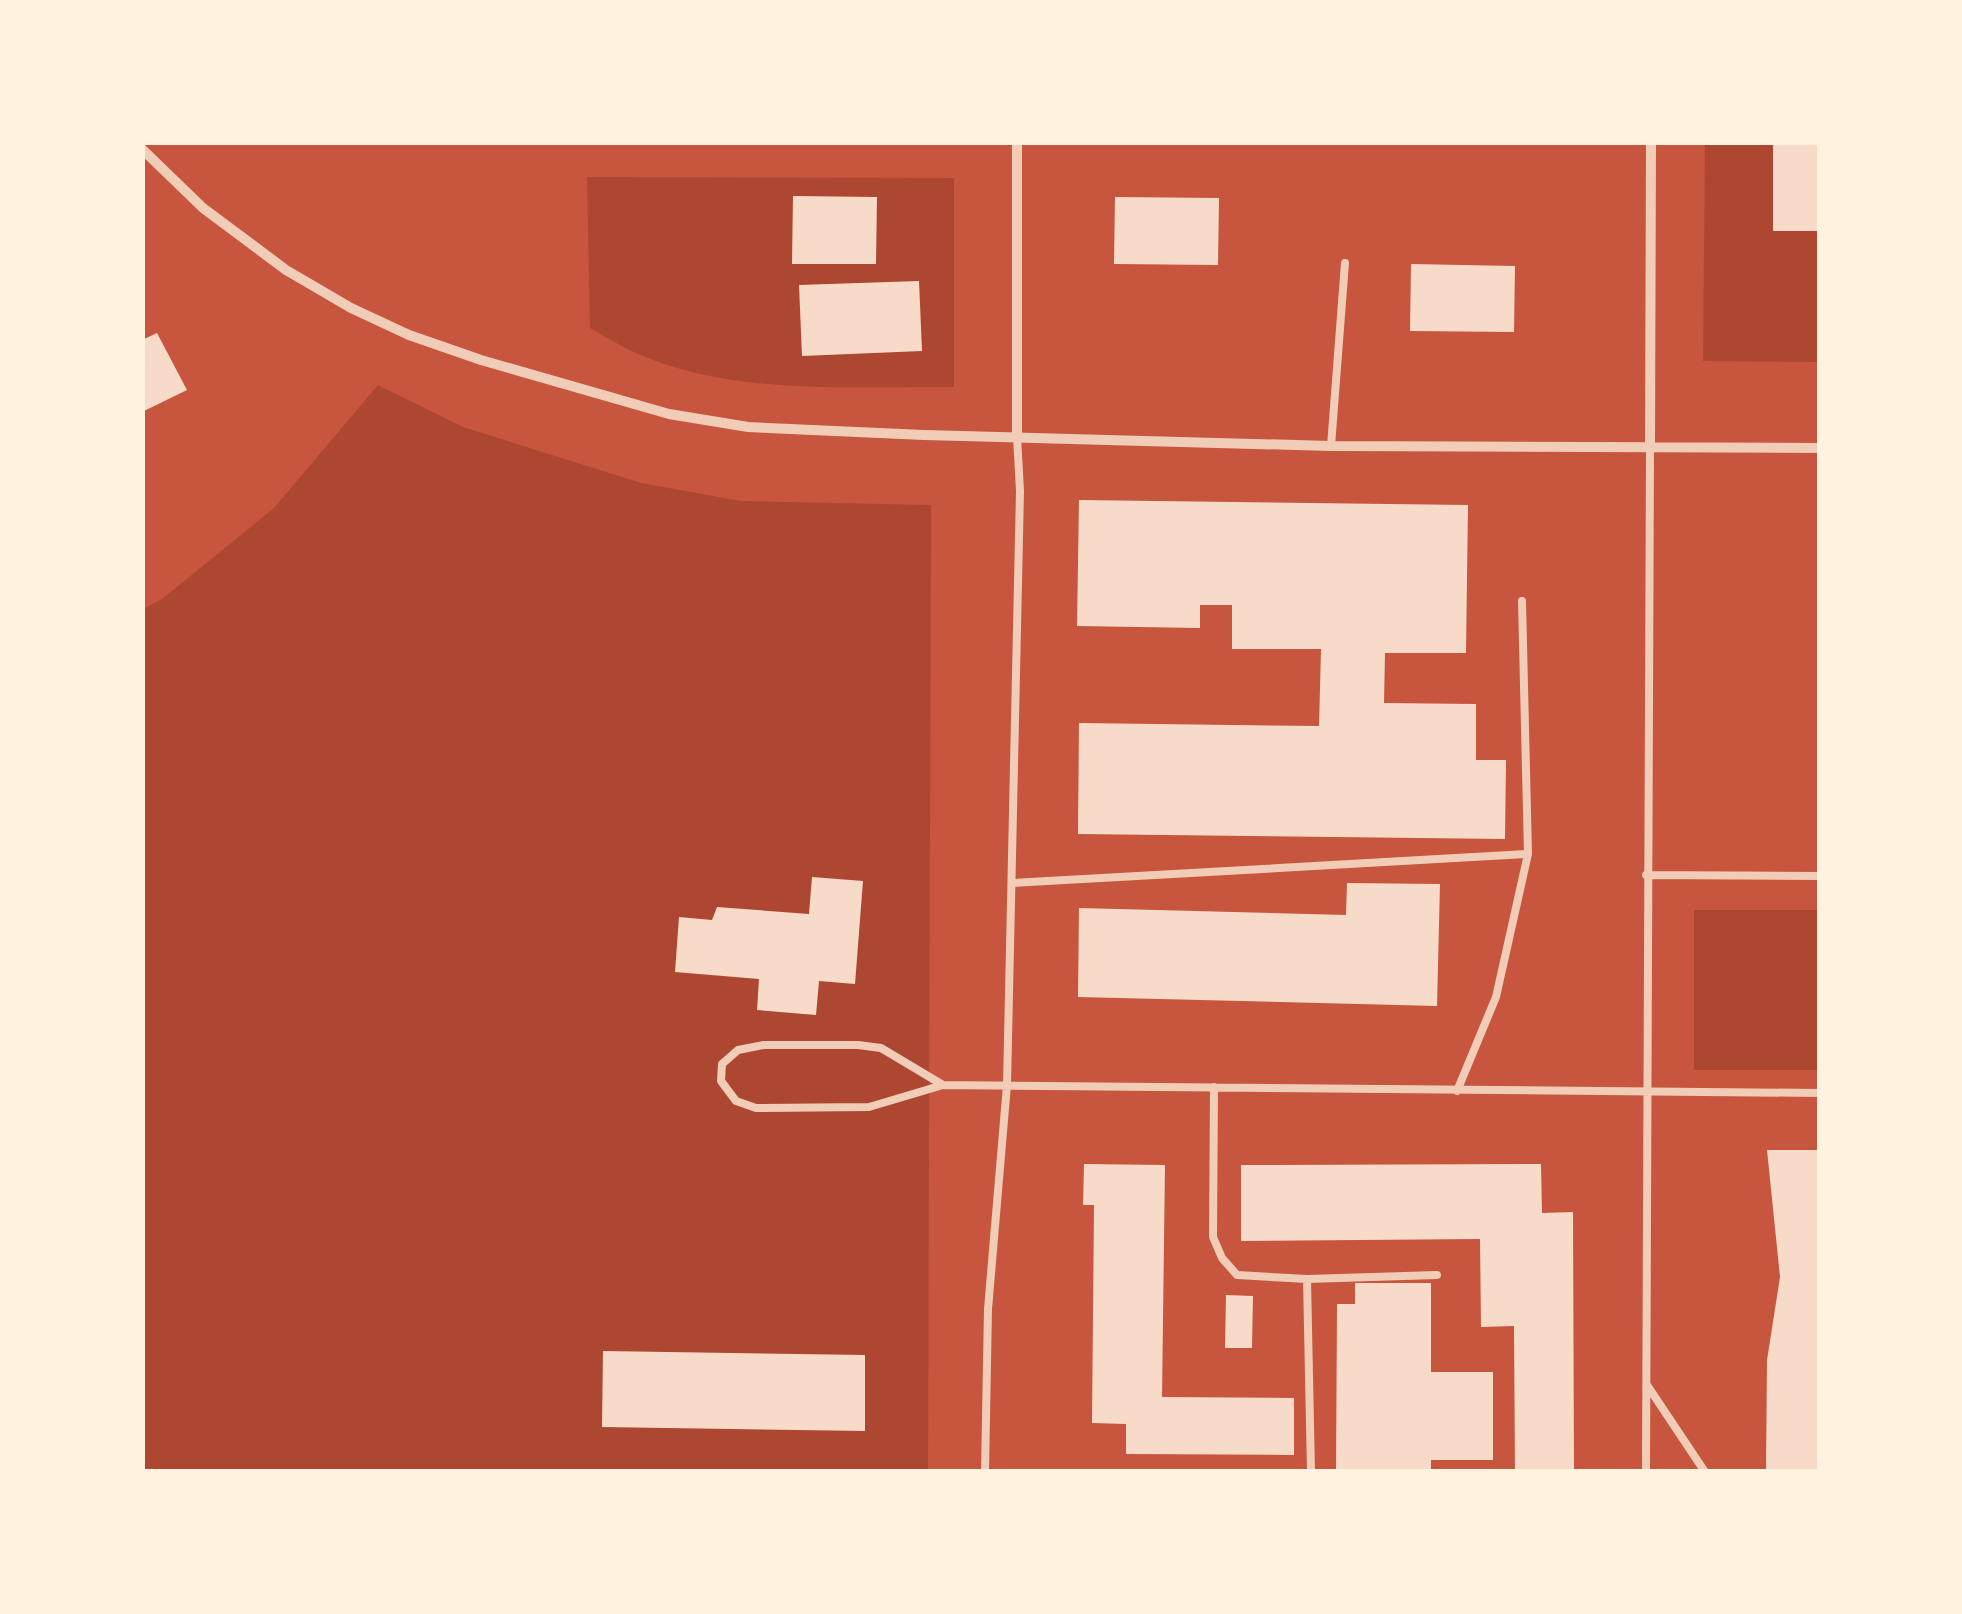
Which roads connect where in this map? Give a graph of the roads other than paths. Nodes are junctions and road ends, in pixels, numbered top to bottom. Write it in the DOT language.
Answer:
graph roads {
  1 [pos="1017,142"];
  2 [pos="1651,142"];
  3 [pos="142,148"];
  4 [pos="1345,263"];
  5 [pos="1017,436"];
  6 [pos="1332,446"];
  7 [pos="1650,446"];
  8 [pos="1820,448"];
  9 [pos="1522,601"];
  10 [pos="1528,854"];
  11 [pos="1646,876"];
  12 [pos="1820,876"];
  13 [pos="1012,883"];
  14 [pos="944,1085"];
  15 [pos="1006,1085"];
  16 [pos="1214,1087"];
  17 [pos="1457,1091"];
  18 [pos="1648,1092"];
  19 [pos="1820,1093"];
  20 [pos="1437,1275"];
  21 [pos="1307,1280"];
  22 [pos="1644,1381"];
  23 [pos="985,1472"];
  24 [pos="1310,1472"];
  25 [pos="1646,1472"];
  26 [pos="1705,1472"];
  1 -- 5 [label="street"];
  2 -- 7 [label="street"];
  3 -- 5 [label="street"];
  4 -- 6 [label="lane"];
  5 -- 6 [label="street"];
  5 -- 13 [label="lane"];
  6 -- 7 [label="street"];
  7 -- 8 [label="street"];
  7 -- 11 [label="lane"];
  9 -- 10 [label="lane"];
  10 -- 13 [label="lane"];
  10 -- 17 [label="lane"];
  11 -- 12 [label="lane"];
  11 -- 18 [label="lane"];
  13 -- 15 [label="lane"];
  14 -- 14 [label="lane"];
  14 -- 15 [label="lane"];
  15 -- 16 [label="lane"];
  15 -- 23 [label="lane"];
  16 -- 17 [label="lane"];
  16 -- 21 [label="lane"];
  17 -- 18 [label="lane"];
  18 -- 19 [label="lane"];
  18 -- 22 [label="lane"];
  20 -- 21 [label="lane"];
  21 -- 24 [label="lane"];
  22 -- 25 [label="lane"];
  22 -- 26 [label="lane"];
}
